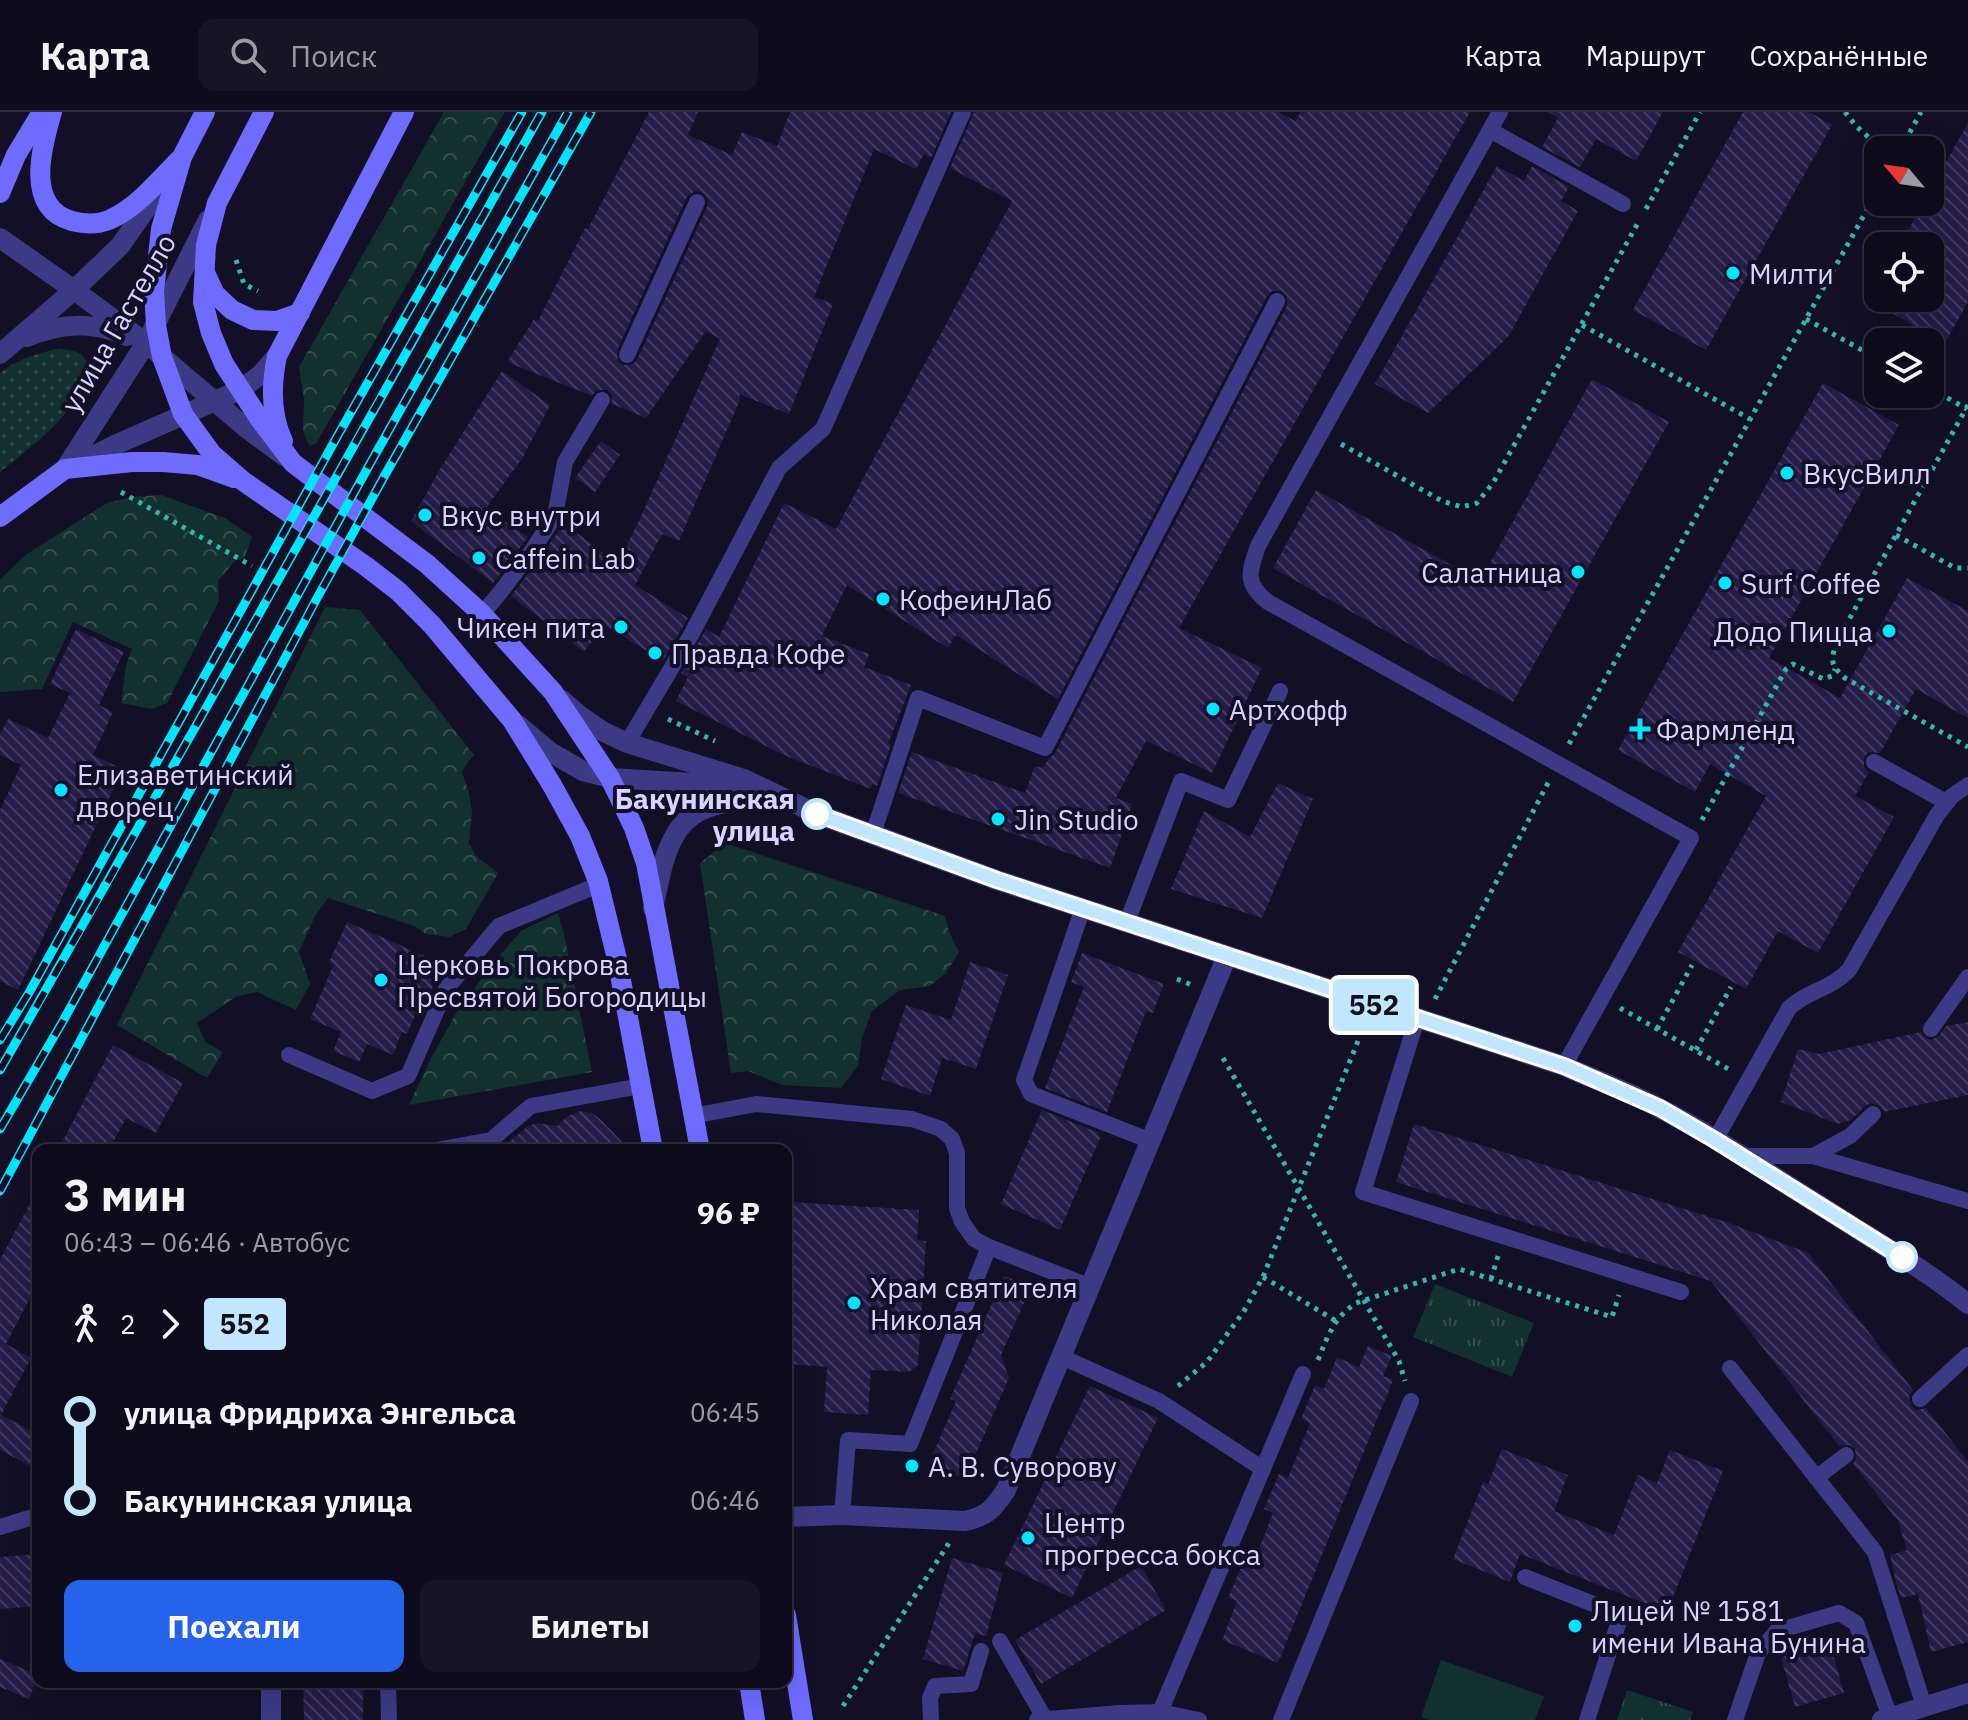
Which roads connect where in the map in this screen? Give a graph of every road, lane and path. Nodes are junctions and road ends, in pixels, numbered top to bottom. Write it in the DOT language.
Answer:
graph roads {
  1 [pos="42,112"];
  2 [pos="52,112"];
  3 [pos="205,112"];
  4 [pos="264,112"];
  5 [pos="404,112"];
  6 [pos="963,112"];
  7 [pos="1500,112"];
  8 [pos="1700,112"];
  9 [pos="1845,112"];
  10 [pos="1921,112"];
  11 [pos="1490,130"];
  12 [pos="1867,136"];
  13 [pos="1908,136"];
  14 [pos="182,157"];
  15 [pos="0,193"];
  16 [pos="697,202"];
  17 [pos="217,203"];
  18 [pos="1623,204"];
  19 [pos="1864,215"];
  20 [pos="0,238"];
  21 [pos="236,260"];
  22 [pos="204,270"];
  23 [pos="74,290"];
  24 [pos="268,296"];
  25 [pos="1277,301"];
  26 [pos="300,313"];
  27 [pos="1806,319"];
  28 [pos="156,325"];
  29 [pos="1582,325"];
  30 [pos="6,349"];
  31 [pos="154,350"];
  32 [pos="1864,351"];
  33 [pos="627,355"];
  34 [pos="277,356"];
  35 [pos="240,390"];
  36 [pos="1944,396"];
  37 [pos="214,400"];
  38 [pos="602,400"];
  39 [pos="1967,408"];
  40 [pos="183,414"];
  41 [pos="1750,419"];
  42 [pos="1321,433"];
  43 [pos="293,463"];
  44 [pos="65,469"];
  45 [pos="243,481"];
  46 [pos="121,492"];
  47 [pos="0,517"];
  48 [pos="1896,535"];
  49 [pos="252,566"];
  50 [pos="1968,568"];
  51 [pos="482,614"];
  52 [pos="1835,669"];
  53 [pos="1280,691"];
  54 [pos="553,692"];
  55 [pos="512,720"];
  56 [pos="627,743"];
  57 [pos="1968,747"];
  58 [pos="1874,762"];
  59 [pos="1558,764"];
  60 [pos="610,778"];
  61 [pos="1968,785"];
  62 [pos="792,802"];
  63 [pos="1946,802"];
  64 [pos="873,834"];
  65 [pos="1691,838"];
  66 [pos="598,885"];
  67 [pos="653,908"];
  68 [pos="1083,908"];
  69 [pos="1127,922"];
  70 [pos="1227,956"];
  71 [pos="1692,965"];
  72 [pos="1968,977"];
  73 [pos="1177,979"];
  74 [pos="1193,985"];
  75 [pos="1731,987"];
  76 [pos="1602,998"];
  77 [pos="1420,1020"];
  78 [pos="1657,1029"];
  79 [pos="1931,1029"];
  80 [pos="1360,1036"];
  81 [pos="1696,1050"];
  82 [pos="289,1055"];
  83 [pos="1223,1058"];
  84 [pos="1564,1066"];
  85 [pos="1749,1080"];
  86 [pos="641,1086"];
  87 [pos="1873,1114"];
  88 [pos="693,1116"];
  89 [pos="1715,1140"];
  90 [pos="1151,1141"];
  91 [pos="469,1144"];
  92 [pos="652,1144"];
  93 [pos="699,1144"];
  94 [pos="1740,1156"];
  95 [pos="1813,1156"];
  96 [pos="1299,1189"];
  97 [pos="1968,1201"];
  98 [pos="989,1247"];
  99 [pos="1495,1264"];
  100 [pos="1263,1277"];
  101 [pos="1491,1279"];
  102 [pos="1091,1287"];
  103 [pos="1681,1292"];
  104 [pos="1363,1300"];
  105 [pos="1616,1304"];
  106 [pos="1968,1304"];
  107 [pos="1336,1321"];
  108 [pos="1968,1355"];
  109 [pos="1062,1357"];
  110 [pos="1318,1361"];
  111 [pos="1730,1368"];
  112 [pos="1303,1374"];
  113 [pos="1920,1399"];
  114 [pos="1159,1401"];
  115 [pos="1411,1401"];
  116 [pos="1846,1455"];
  117 [pos="1263,1469"];
  118 [pos="1816,1478"];
  119 [pos="842,1515"];
  120 [pos="32,1517"];
  121 [pos="792,1517"];
  122 [pos="0,1527"];
  123 [pos="949,1543"];
  124 [pos="1525,1577"];
  125 [pos="1000,1641"];
  126 [pos="981,1651"];
  127 [pos="792,1652"];
  128 [pos="271,1688"];
  129 [pos="388,1688"];
  130 [pos="750,1688"];
  131 [pos="1968,1693"];
  132 [pos="843,1706"];
  133 [pos="1924,1706"];
  134 [pos="1160,1712"];
  135 [pos="1045,1719"];
  136 [pos="1886,1719"];
  137 [pos="271,1720"];
  138 [pos="389,1720"];
  139 [pos="755,1720"];
  140 [pos="803,1720"];
  141 [pos="931,1720"];
  142 [pos="1037,1720"];
  143 [pos="1199,1720"];
  144 [pos="1281,1720"];
  145 [pos="1587,1720"];
  146 [pos="1735,1720"];
  1 -- 15 [label="main road"];
  2 -- 14 [label="main road"];
  3 -- 14 [label="main road"];
  4 -- 17 [label="main road"];
  5 -- 26 [label="main road"];
  6 -- 56 [label="lane"];
  7 -- 11 [label="lane"];
  8 -- 29 [label="path"];
  9 -- 12 [label="path"];
  10 -- 13 [label="path"];
  11 -- 18 [label="lane"];
  11 -- 42 [label="lane"];
  14 -- 23 [label="street, улица Гастелло"];
  14 -- 28 [label="main road"];
  16 -- 33 [label="lane"];
  17 -- 22 [label="main road"];
  17 -- 28 [label="street, улица Гастелло"];
  19 -- 27 [label="path"];
  20 -- 23 [label="street"];
  21 -- 24 [label="path"];
  22 -- 26 [label="main road"];
  22 -- 35 [label="main road"];
  23 -- 30 [label="street, улица Гастелло"];
  23 -- 31 [label="street"];
  25 -- 64 [label="lane"];
  26 -- 34 [label="main road"];
  27 -- 32 [label="path"];
  27 -- 41 [label="path"];
  28 -- 31 [label="main road"];
  29 -- 41 [label="path"];
  29 -- 42 [label="path"];
  30 -- 31 [label="street"];
  31 -- 37 [label="street"];
  31 -- 40 [label="main road"];
  31 -- 44 [label="street, улица Гастелло"];
  34 -- 35 [label="street"];
  34 -- 43 [label="main road"];
  35 -- 37 [label="street"];
  35 -- 43 [label="main road"];
  36 -- 39 [label="path"];
  37 -- 40 [label="street"];
  37 -- 43 [label="street"];
  38 -- 51 [label="lane"];
  39 -- 48 [label="path"];
  40 -- 44 [label="street"];
  40 -- 45 [label="main road"];
  41 -- 59 [label="path"];
  42 -- 59 [label="lane"];
  43 -- 51 [label="main road"];
  44 -- 45 [label="main road"];
  44 -- 47 [label="main road, улица Гастелло"];
  45 -- 55 [label="main road"];
  46 -- 49 [label="path"];
  48 -- 50 [label="path"];
  48 -- 52 [label="path"];
  51 -- 54 [label="main road"];
  52 -- 57 [label="path"];
  52 -- 65 [label="path"];
  53 -- 69 [label="lane"];
  54 -- 56 [label="street"];
  54 -- 60 [label="main road"];
  55 -- 60 [label="street"];
  55 -- 66 [label="main road"];
  56 -- 62 [label="street"];
  58 -- 63 [label="lane"];
  59 -- 65 [label="lane"];
  59 -- 77 [label="path"];
  60 -- 62 [label="street"];
  60 -- 67 [label="main road"];
  61 -- 63 [label="lane"];
  62 -- 64 [label="street"];
  62 -- 67 [label="street"];
  63 -- 85 [label="lane"];
  64 -- 68 [label="street"];
  65 -- 76 [label="lane"];
  66 -- 82 [label="lane"];
  66 -- 86 [label="main road"];
  67 -- 88 [label="main road"];
  68 -- 69 [label="street"];
  68 -- 90 [label="lane"];
  69 -- 70 [label="street"];
  70 -- 77 [label="street"];
  70 -- 90 [label="street"];
  71 -- 78 [label="path"];
  72 -- 79 [label="lane"];
  73 -- 74 [label="path"];
  75 -- 81 [label="path"];
  76 -- 78 [label="path"];
  76 -- 84 [label="lane"];
  77 -- 84 [label="street"];
  77 -- 103 [label="lane"];
  78 -- 81 [label="path"];
  80 -- 96 [label="path"];
  81 -- 85 [label="path"];
  83 -- 96 [label="path"];
  84 -- 89 [label="street"];
  85 -- 89 [label="lane"];
  86 -- 91 [label="lane"];
  86 -- 92 [label="main road"];
  87 -- 95 [label="lane"];
  88 -- 93 [label="main road"];
  88 -- 98 [label="lane"];
  89 -- 94 [label="street"];
  90 -- 102 [label="street"];
  94 -- 95 [label="lane"];
  94 -- 106 [label="street"];
  95 -- 97 [label="lane"];
  96 -- 100 [label="path"];
  96 -- 104 [label="path"];
  98 -- 102 [label="lane"];
  98 -- 119 [label="lane"];
  99 -- 101 [label="path"];
  100 -- 107 [label="path"];
  100 -- 114 [label="path"];
  101 -- 104 [label="path"];
  101 -- 105 [label="path"];
  102 -- 109 [label="street"];
  104 -- 107 [label="path"];
  104 -- 115 [label="path"];
  107 -- 110 [label="path"];
  108 -- 113 [label="lane"];
  109 -- 114 [label="lane"];
  109 -- 119 [label="street"];
  111 -- 118 [label="lane"];
  112 -- 117 [label="lane"];
  114 -- 117 [label="lane"];
  115 -- 144 [label="lane"];
  116 -- 118 [label="lane"];
  117 -- 134 [label="lane"];
  118 -- 133 [label="lane"];
  119 -- 121 [label="street"];
  120 -- 122 [label="lane"];
  123 -- 132 [label="path"];
  124 -- 145 [label="lane"];
  125 -- 135 [label="lane"];
  126 -- 141 [label="lane"];
  127 -- 140 [label="main road"];
  128 -- 137 [label="street"];
  129 -- 138 [label="lane"];
  130 -- 139 [label="main road"];
  131 -- 133 [label="street"];
  133 -- 136 [label="street"];
  134 -- 135 [label="lane"];
  134 -- 143 [label="lane"];
  135 -- 142 [label="lane"];
  136 -- 146 [label="lane"];
}
